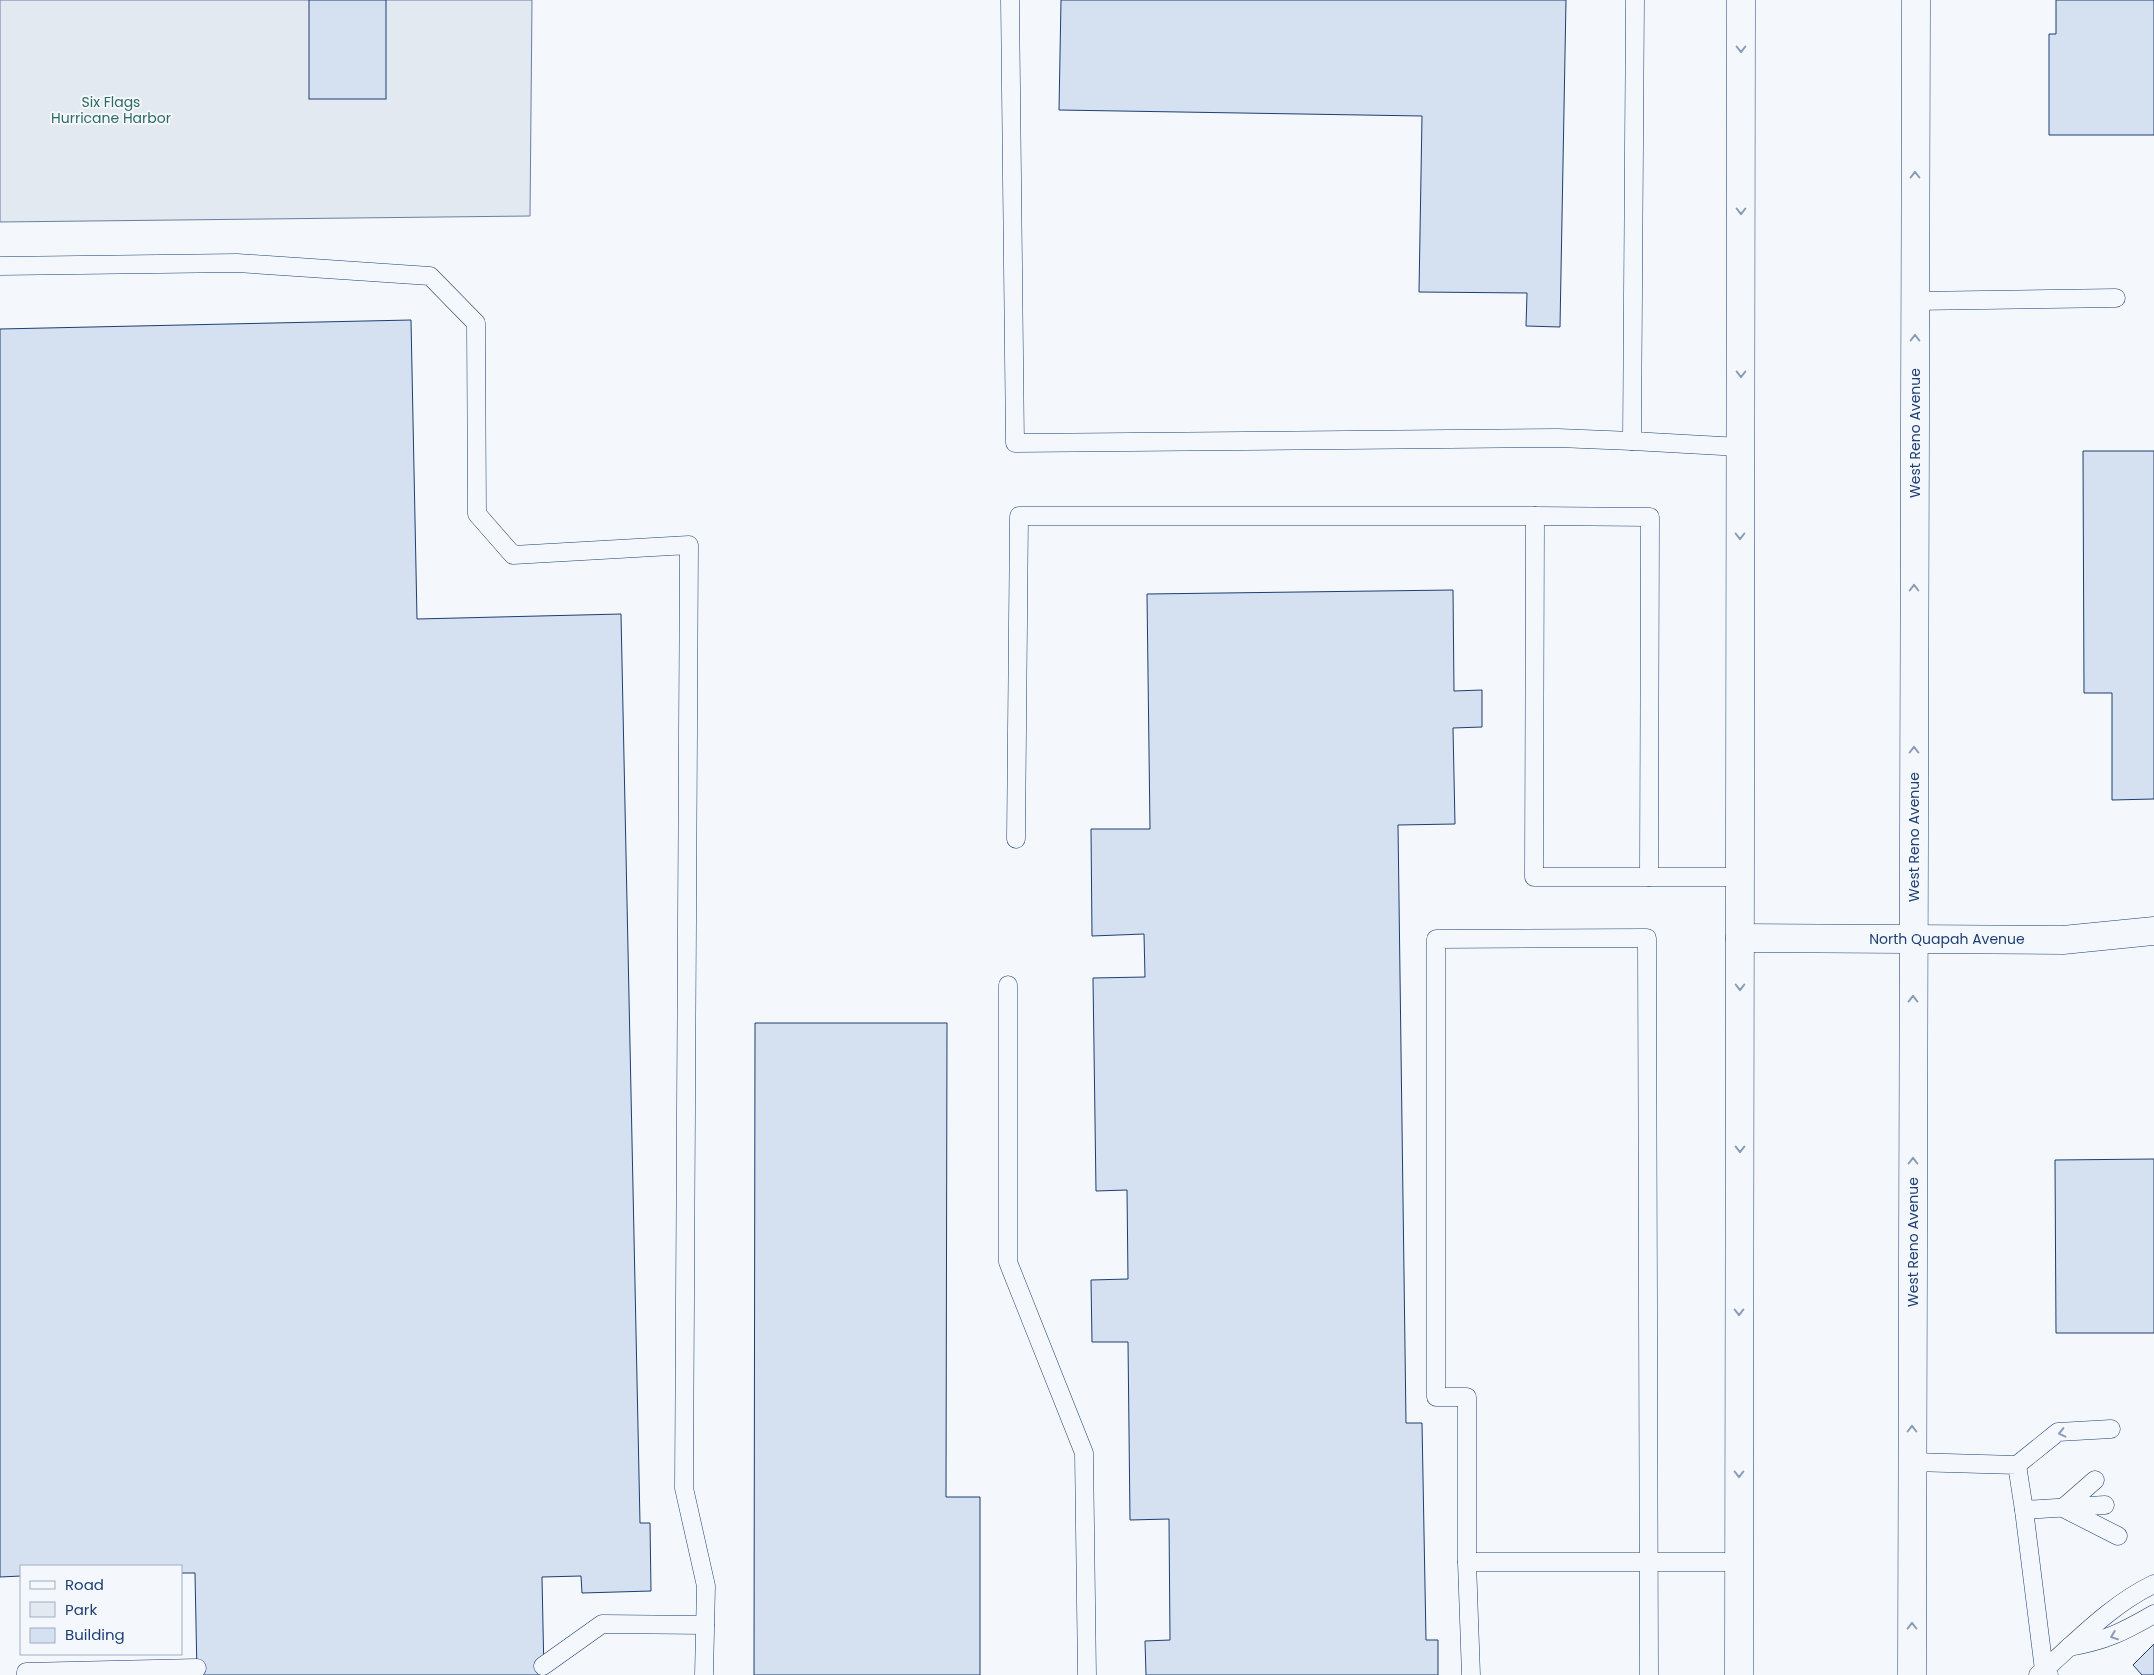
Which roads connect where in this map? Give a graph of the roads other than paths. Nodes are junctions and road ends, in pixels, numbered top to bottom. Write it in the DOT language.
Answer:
graph roads {
  1 [pos="1010,0"];
  2 [pos="1635,0"];
  3 [pos="1741,0"];
  4 [pos="1916,0"];
  5 [pos="0,266"];
  6 [pos="2116,298"];
  7 [pos="1915,301"];
  8 [pos="1632,442"];
  9 [pos="1740,447"];
  10 [pos="1535,516"];
  11 [pos="1016,839"];
  12 [pos="1649,877"];
  13 [pos="1740,877"];
  14 [pos="2154,931"];
  15 [pos="1740,938"];
  16 [pos="1913,939"];
  17 [pos="1008,985"];
  18 [pos="2110,1428"];
  19 [pos="1912,1462"];
  20 [pos="2017,1465"];
  21 [pos="2096,1480"];
  22 [pos="2105,1505"];
  23 [pos="2063,1508"];
  24 [pos="2024,1510"];
  25 [pos="2118,1536"];
  26 [pos="1467,1562"];
  27 [pos="1650,1562"];
  28 [pos="1739,1562"];
  29 [pos="2154,1584"];
  30 [pos="2154,1614"];
  31 [pos="705,1625"];
  32 [pos="2069,1648"];
  33 [pos="543,1666"];
  34 [pos="197,1668"];
  35 [pos="2044,1673"];
  36 [pos="26,1675"];
  37 [pos="704,1675"];
  38 [pos="1087,1675"];
  39 [pos="1471,1675"];
  40 [pos="1649,1675"];
  41 [pos="1739,1675"];
  42 [pos="1912,1675"];
  1 -- 8 [label="lane"];
  2 -- 8 [label="lane"];
  3 -- 9 [label="main road, one-way"];
  7 -- 4 [label="main road, West Reno Avenue, one-way"];
  5 -- 31 [label="lane"];
  6 -- 7 [label="lane"];
  16 -- 7 [label="main road, West Reno Avenue, one-way"];
  8 -- 9 [label="lane"];
  9 -- 13 [label="main road, one-way"];
  10 -- 11 [label="lane"];
  10 -- 12 [label="lane"];
  10 -- 12 [label="lane"];
  12 -- 13 [label="lane"];
  13 -- 15 [label="main road"];
  14 -- 16 [label="main road, North Quapah Avenue"];
  15 -- 16 [label="main road, North Quapah Avenue"];
  15 -- 28 [label="main road, one-way"];
  19 -- 16 [label="main road, West Reno Avenue, one-way"];
  17 -- 38 [label="lane"];
  18 -- 20 [label="lane, one-way"];
  19 -- 20 [label="lane"];
  42 -- 19 [label="main road, West Reno Avenue, one-way"];
  20 -- 24 [label="lane"];
  21 -- 23 [label="lane"];
  22 -- 23 [label="lane"];
  23 -- 24 [label="lane"];
  23 -- 25 [label="lane"];
  24 -- 35 [label="lane"];
  26 -- 27 [label="lane"];
  26 -- 27 [label="lane"];
  26 -- 39 [label="lane"];
  27 -- 28 [label="lane"];
  27 -- 40 [label="lane"];
  28 -- 41 [label="main road"];
  29 -- 32 [label="lane"];
  30 -- 32 [label="lane, one-way"];
  31 -- 33 [label="lane"];
  31 -- 37 [label="lane"];
  32 -- 35 [label="lane"];
  34 -- 36 [label="lane"];
}
